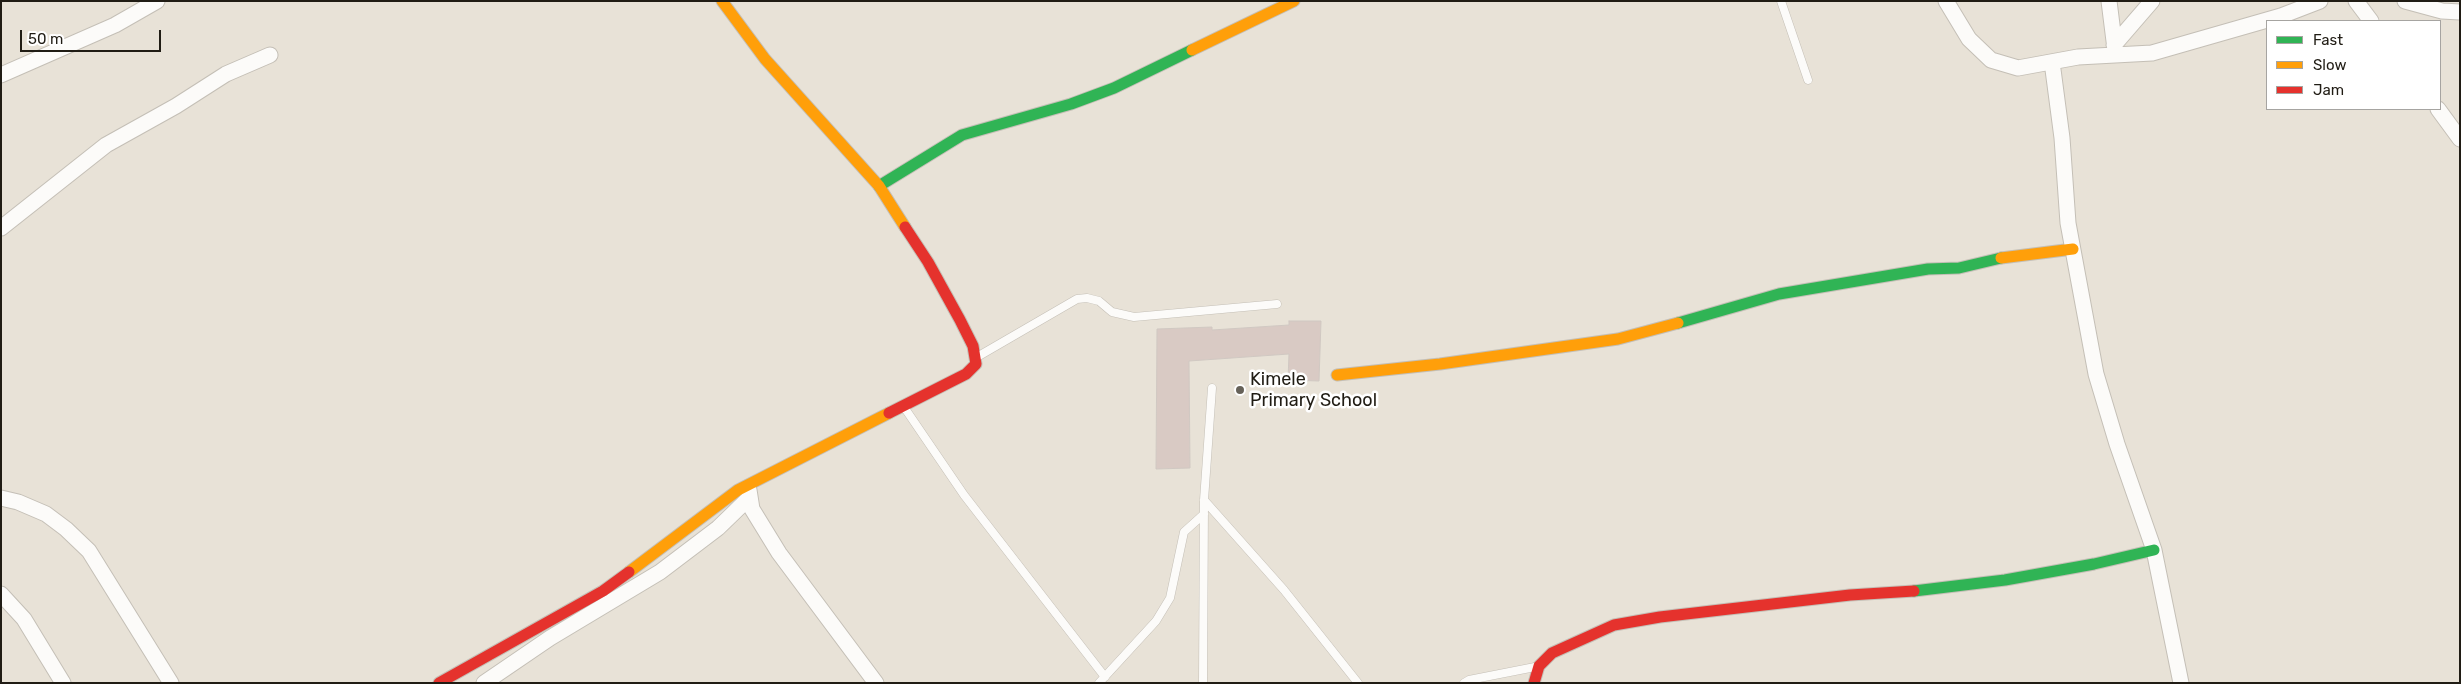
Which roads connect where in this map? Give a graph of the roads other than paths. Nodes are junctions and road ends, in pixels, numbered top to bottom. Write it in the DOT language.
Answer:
graph roads {
  1 [pos="157,1"];
  2 [pos="722,1"];
  3 [pos="1294,1"];
  4 [pos="1780,1"];
  5 [pos="1946,1"];
  6 [pos="2109,1"];
  7 [pos="2152,1"];
  8 [pos="2320,1"];
  9 [pos="2356,1"];
  10 [pos="2405,1"];
  11 [pos="2460,12"];
  12 [pos="2266,20"];
  13 [pos="2267,20"];
  14 [pos="2370,20"];
  15 [pos="2115,50"];
  16 [pos="270,55"];
  17 [pos="2052,62"];
  18 [pos="1,75"];
  19 [pos="1808,80"];
  20 [pos="2439,110"];
  21 [pos="2460,139"];
  22 [pos="879,186"];
  23 [pos="1,228"];
  24 [pos="2073,249"];
  25 [pos="1276,304"];
  26 [pos="976,358"];
  27 [pos="1337,376"];
  28 [pos="1212,388"];
  29 [pos="903,405"];
  30 [pos="749,491"];
  31 [pos="1,498"];
  32 [pos="1204,500"];
  33 [pos="1204,514"];
  34 [pos="2154,550"];
  35 [pos="1,594"];
  36 [pos="1540,666"];
  37 [pos="1102,680"];
  38 [pos="63,683"];
  39 [pos="171,683"];
  40 [pos="439,683"];
  41 [pos="484,683"];
  42 [pos="876,683"];
  43 [pos="1203,683"];
  44 [pos="1358,683"];
  45 [pos="1464,683"];
  46 [pos="1534,683"];
  47 [pos="2181,683"];
  1 -- 18 [label="street"];
  2 -- 22 [label="street"];
  3 -- 22 [label="street"];
  4 -- 19 [label="lane"];
  5 -- 17 [label="street"];
  6 -- 15 [label="street"];
  7 -- 15 [label="street"];
  8 -- 13 [label="street"];
  9 -- 14 [label="street"];
  10 -- 11 [label="street"];
  12 -- 15 [label="street"];
  15 -- 17 [label="street"];
  16 -- 23 [label="street"];
  17 -- 24 [label="street"];
  20 -- 21 [label="street"];
  22 -- 26 [label="street"];
  24 -- 27 [label="street"];
  24 -- 34 [label="street"];
  25 -- 26 [label="lane"];
  26 -- 29 [label="street"];
  28 -- 32 [label="lane"];
  29 -- 30 [label="street"];
  29 -- 37 [label="lane"];
  30 -- 40 [label="street"];
  30 -- 41 [label="street"];
  30 -- 42 [label="street"];
  31 -- 39 [label="street"];
  32 -- 33 [label="lane"];
  32 -- 44 [label="lane"];
  33 -- 37 [label="lane"];
  33 -- 43 [label="lane"];
  34 -- 36 [label="street"];
  34 -- 47 [label="street"];
  35 -- 38 [label="street"];
  36 -- 45 [label="lane"];
  36 -- 46 [label="street"];
}
